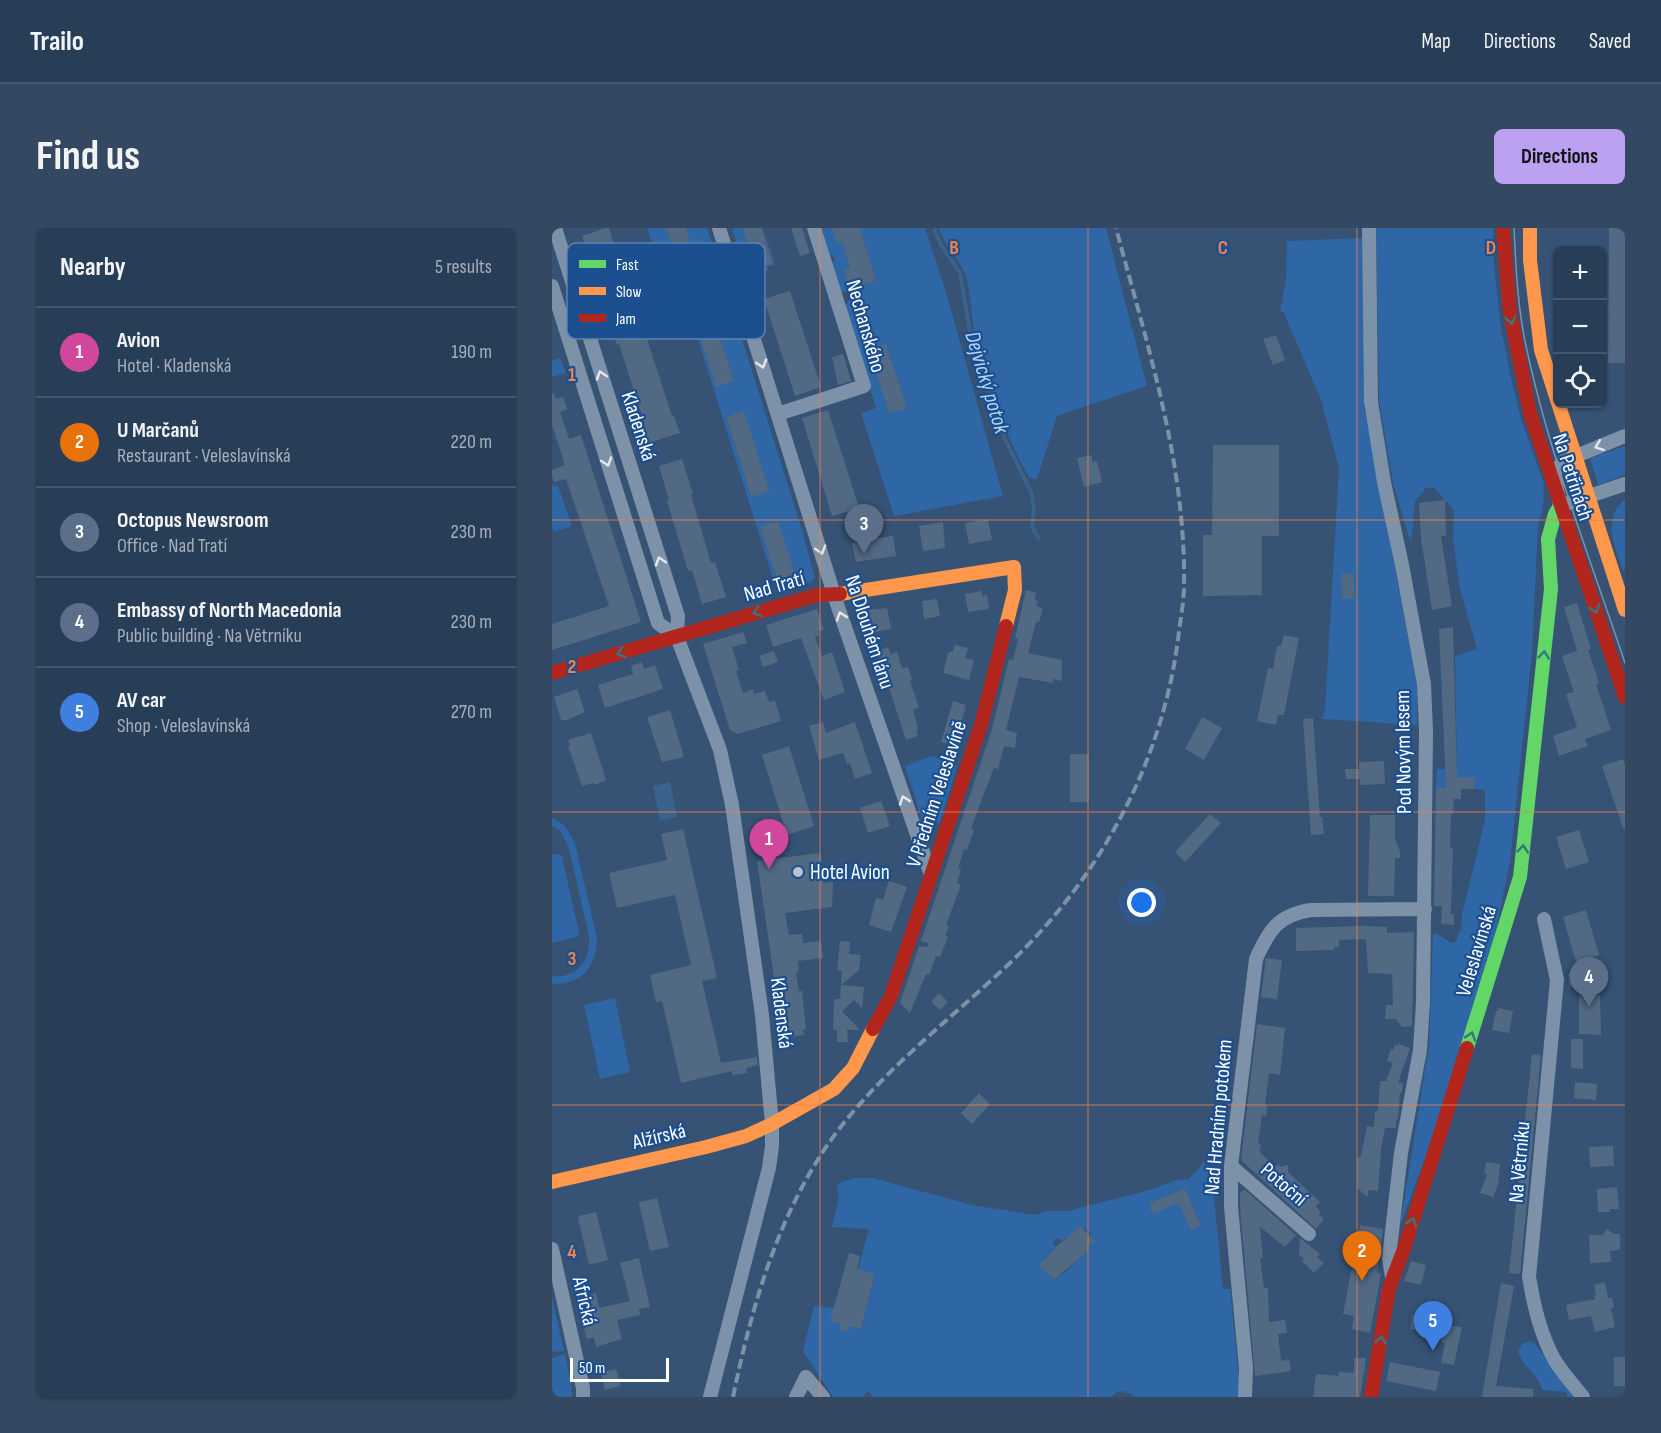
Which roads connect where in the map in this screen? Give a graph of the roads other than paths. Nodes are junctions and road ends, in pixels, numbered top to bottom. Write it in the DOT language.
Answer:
graph roads {
  1 [pos="555,228"];
  2 [pos="719,228"];
  3 [pos="814,228"];
  4 [pos="1369,228"];
  5 [pos="1503,228"];
  6 [pos="1530,228"];
  7 [pos="724,243"];
  8 [pos="567,266"];
  9 [pos="552,286"];
  10 [pos="567,334"];
  11 [pos="569,339"];
  12 [pos="590,339"];
  13 [pos="754,339"];
  14 [pos="778,414"];
  15 [pos="1625,436"];
  16 [pos="1574,456"];
  17 [pos="1625,484"];
  18 [pos="1588,498"];
  19 [pos="1560,506"];
  20 [pos="1014,567"];
  21 [pos="834,594"];
  22 [pos="1625,610"];
  23 [pos="677,637"];
  24 [pos="552,673"];
  25 [pos="1625,697"];
  26 [pos="931,875"];
  27 [pos="1425,909"];
  28 [pos="1544,919"];
  29 [pos="772,1124"];
  30 [pos="1231,1166"];
  31 [pos="552,1182"];
  32 [pos="1309,1234"];
  33 [pos="552,1249"];
  34 [pos="1392,1277"];
  35 [pos="583,1397"];
  36 [pos="710,1397"];
  37 [pos="796,1397"];
  38 [pos="823,1397"];
  39 [pos="1245,1397"];
  40 [pos="1371,1397"];
  41 [pos="1583,1397"];
  8 -- 1 [label="street, Kladenská, one-way"];
  2 -- 7 [label="street, Na Dlouhém lánu, one-way"];
  3 -- 14 [label="street, Nechanského"];
  4 -- 27 [label="street, Pod Novým lesem"];
  5 -- 19 [label="street, Na Petřinách, one-way"];
  6 -- 16 [label="street, Na Petřinách"];
  9 -- 10 [label="street, Kladenská, one-way"];
  11 -- 23 [label="street, Kladenská, one-way"];
  23 -- 12 [label="street, Kladenská, one-way"];
  13 -- 14 [label="street, Na Dlouhém lánu, one-way"];
  14 -- 21 [label="street, Na Dlouhém lánu, one-way"];
  15 -- 16 [label="street, one-way"];
  16 -- 18 [label="street, Na Petřinách"];
  16 -- 19 [label="street"];
  17 -- 18 [label="street"];
  18 -- 19 [label="street"];
  18 -- 22 [label="street, Na Petřinách"];
  19 -- 25 [label="street, Na Petřinách, one-way"];
  34 -- 19 [label="street, Veleslavínská, one-way"];
  20 -- 21 [label="street, Nad Tratí"];
  20 -- 26 [label="street, V Předním Veleslavíně"];
  21 -- 23 [label="street, Nad Tratí, one-way"];
  26 -- 21 [label="street, Na Dlouhém lánu, one-way"];
  23 -- 24 [label="street, Nad Tratí, one-way"];
  23 -- 29 [label="street, Kladenská"];
  26 -- 29 [label="street, V Předním Veleslavíně"];
  27 -- 30 [label="street, Nad Hradním potokem"];
  27 -- 34 [label="street, Pod Novým lesem"];
  28 -- 41 [label="street, Na Větrníku"];
  29 -- 31 [label="street, Alžírská"];
  29 -- 36 [label="street, Kladenská"];
  30 -- 32 [label="street, Potoční"];
  30 -- 39 [label="street, Nad Hradním potokem"];
  33 -- 35 [label="street, Africká"];
  40 -- 34 [label="street, Veleslavínská, one-way"];
  37 -- 38 [label="street"];
}
